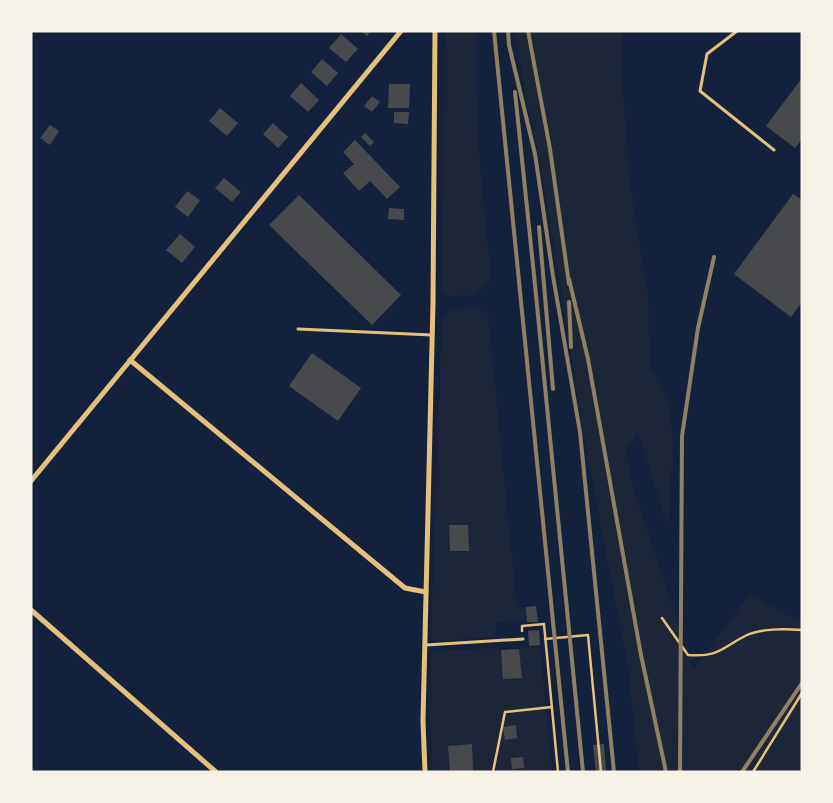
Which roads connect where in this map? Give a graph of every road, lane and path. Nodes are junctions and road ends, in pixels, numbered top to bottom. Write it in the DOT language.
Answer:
graph roads {
  1 [pos="401,31"];
  2 [pos="435,31"];
  3 [pos="736,31"];
  4 [pos="774,150"];
  5 [pos="298,329"];
  6 [pos="432,335"];
  7 [pos="130,360"];
  8 [pos="31,481"];
  9 [pos="426,592"];
  10 [pos="31,610"];
  11 [pos="662,618"];
  12 [pos="802,630"];
  13 [pos="523,639"];
  14 [pos="545,639"];
  15 [pos="426,645"];
  16 [pos="802,693"];
  17 [pos="552,707"];
  18 [pos="216,772"];
  19 [pos="425,772"];
  20 [pos="493,772"];
  21 [pos="558,772"];
  22 [pos="601,772"];
  23 [pos="753,772"];
  1 -- 7 [label="street"];
  2 -- 6 [label="street"];
  3 -- 4 [label="lane"];
  5 -- 6 [label="lane"];
  6 -- 9 [label="street"];
  7 -- 8 [label="street"];
  7 -- 9 [label="street"];
  9 -- 15 [label="street"];
  10 -- 18 [label="street"];
  11 -- 12 [label="path"];
  13 -- 14 [label="path"];
  13 -- 15 [label="lane"];
  14 -- 17 [label="path"];
  14 -- 22 [label="path"];
  15 -- 19 [label="street"];
  16 -- 23 [label="path"];
  17 -- 20 [label="path"];
  17 -- 21 [label="path"];
}
